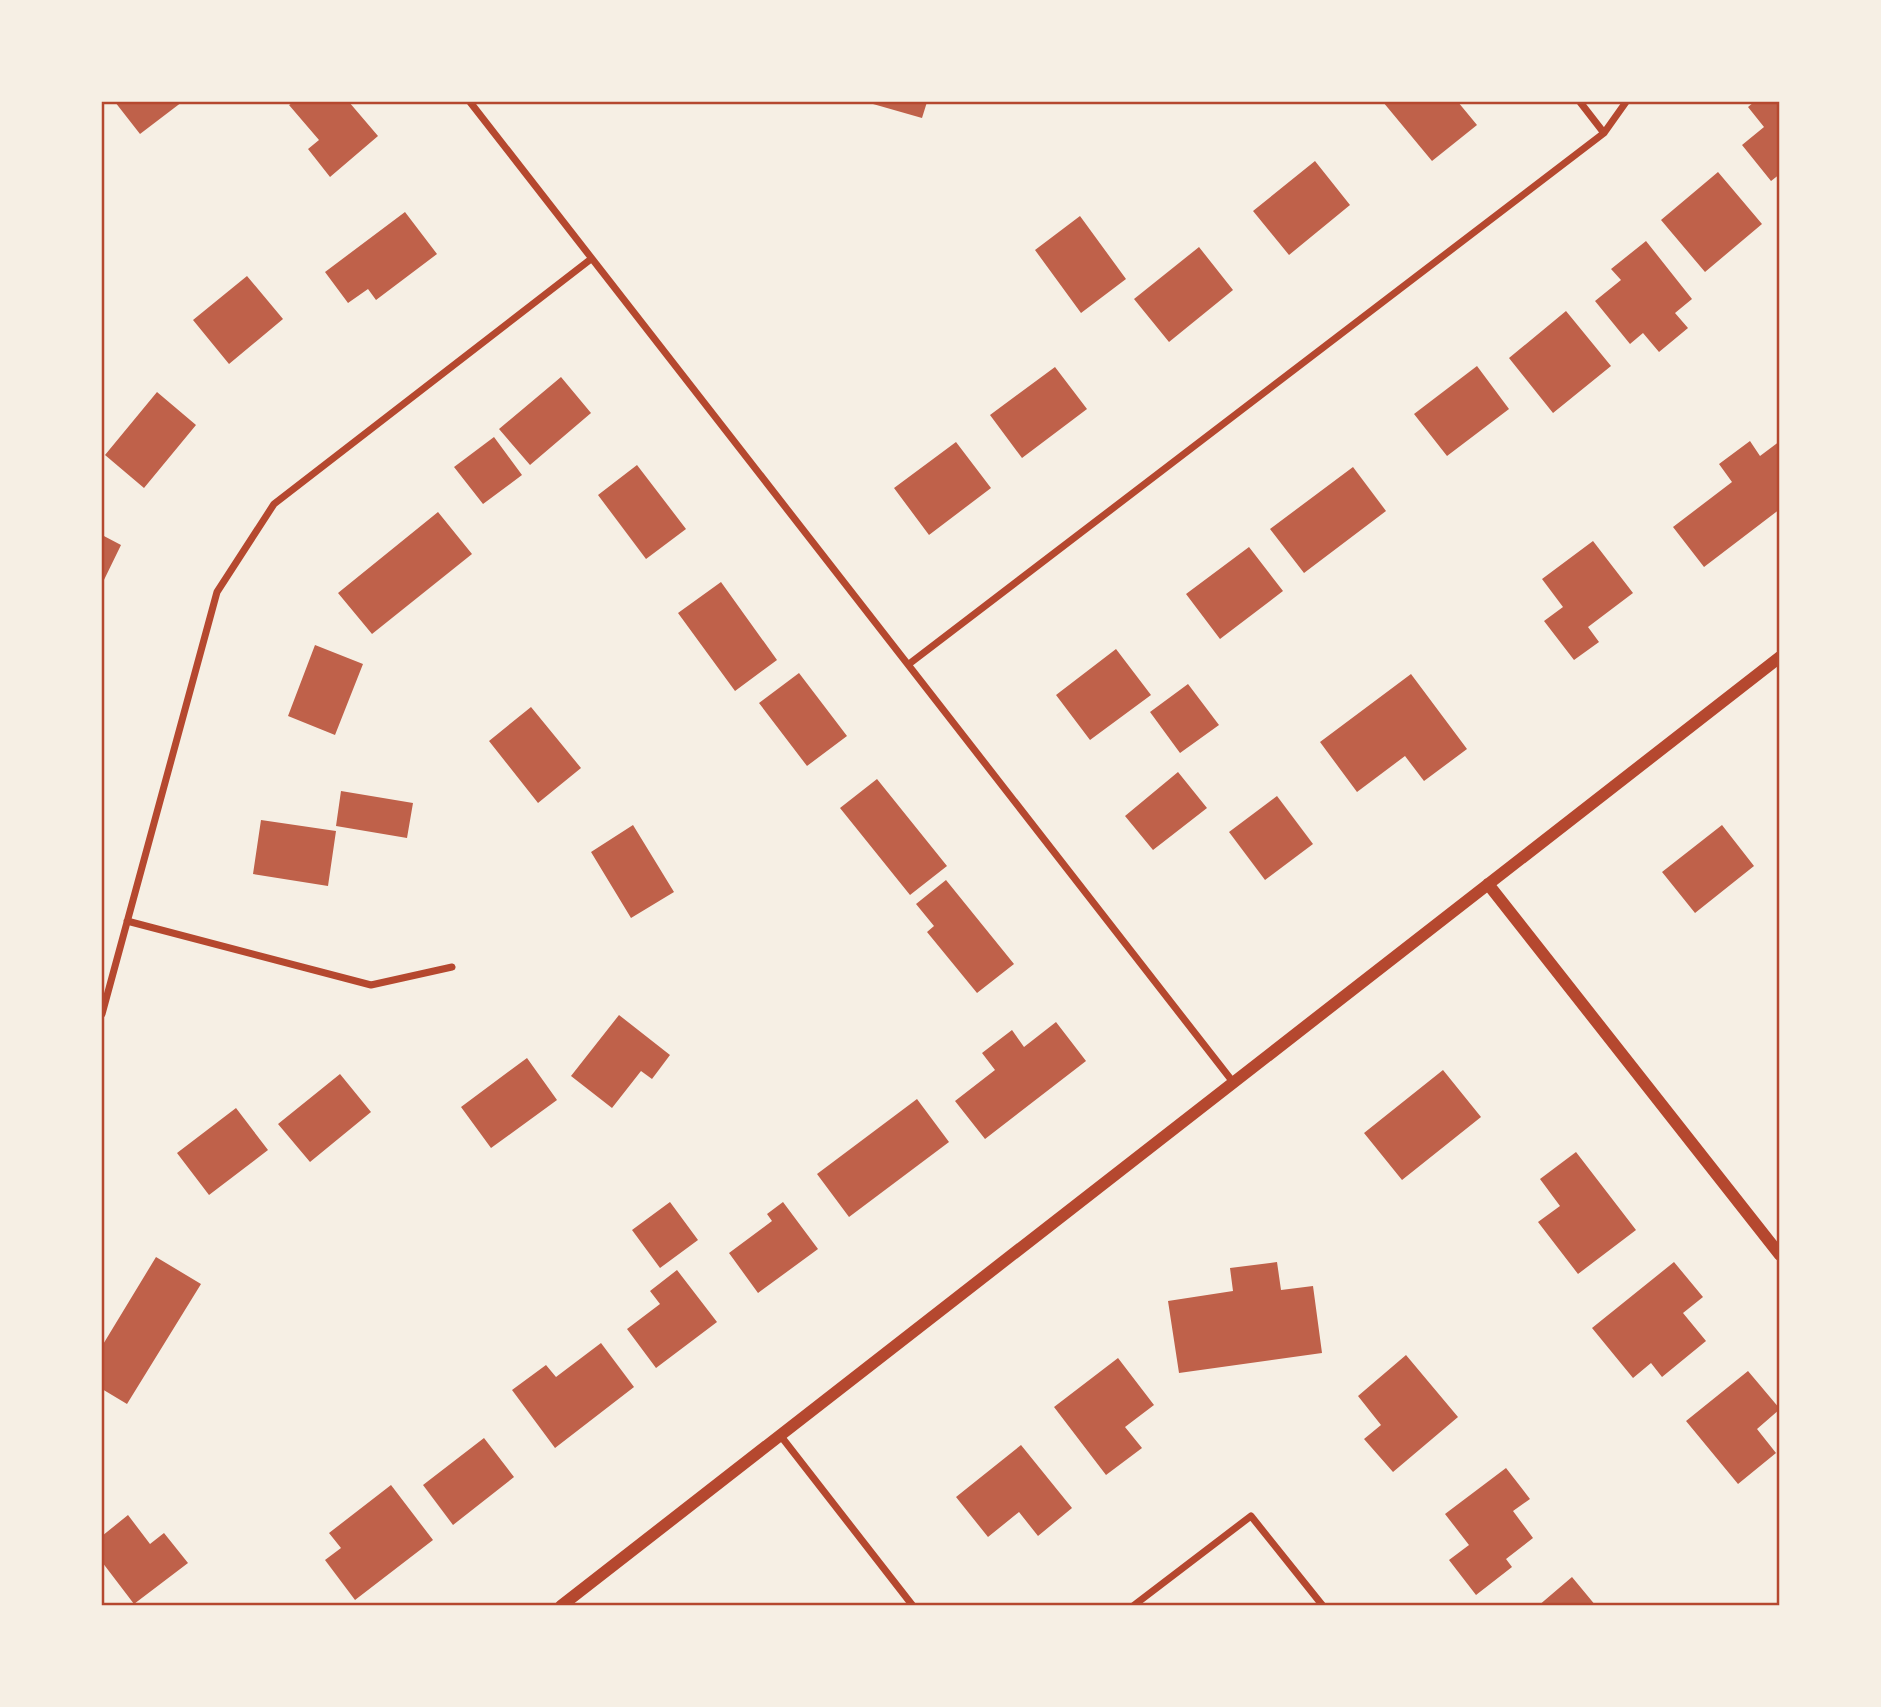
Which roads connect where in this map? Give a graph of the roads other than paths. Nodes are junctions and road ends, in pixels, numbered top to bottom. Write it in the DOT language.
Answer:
graph roads {
  1 [pos="470,102"];
  2 [pos="1580,102"];
  3 [pos="1626,102"];
  4 [pos="1604,133"];
  5 [pos="591,259"];
  6 [pos="1780,657"];
  7 [pos="909,664"];
  8 [pos="1488,884"];
  9 [pos="127,921"];
  10 [pos="452,967"];
  11 [pos="102,1014"];
  12 [pos="1233,1082"];
  13 [pos="1780,1255"];
  14 [pos="780,1435"];
  15 [pos="561,1605"];
  16 [pos="913,1605"];
  17 [pos="1132,1605"];
  18 [pos="1323,1605"];
  1 -- 5 [label="street"];
  2 -- 4 [label="street"];
  3 -- 4 [label="street"];
  4 -- 7 [label="street"];
  5 -- 7 [label="street"];
  5 -- 9 [label="street"];
  6 -- 8 [label="street"];
  7 -- 12 [label="street"];
  8 -- 12 [label="street"];
  8 -- 13 [label="street"];
  9 -- 10 [label="street"];
  9 -- 11 [label="street"];
  12 -- 14 [label="street"];
  14 -- 15 [label="street"];
  14 -- 16 [label="street"];
  17 -- 18 [label="street"];
}
